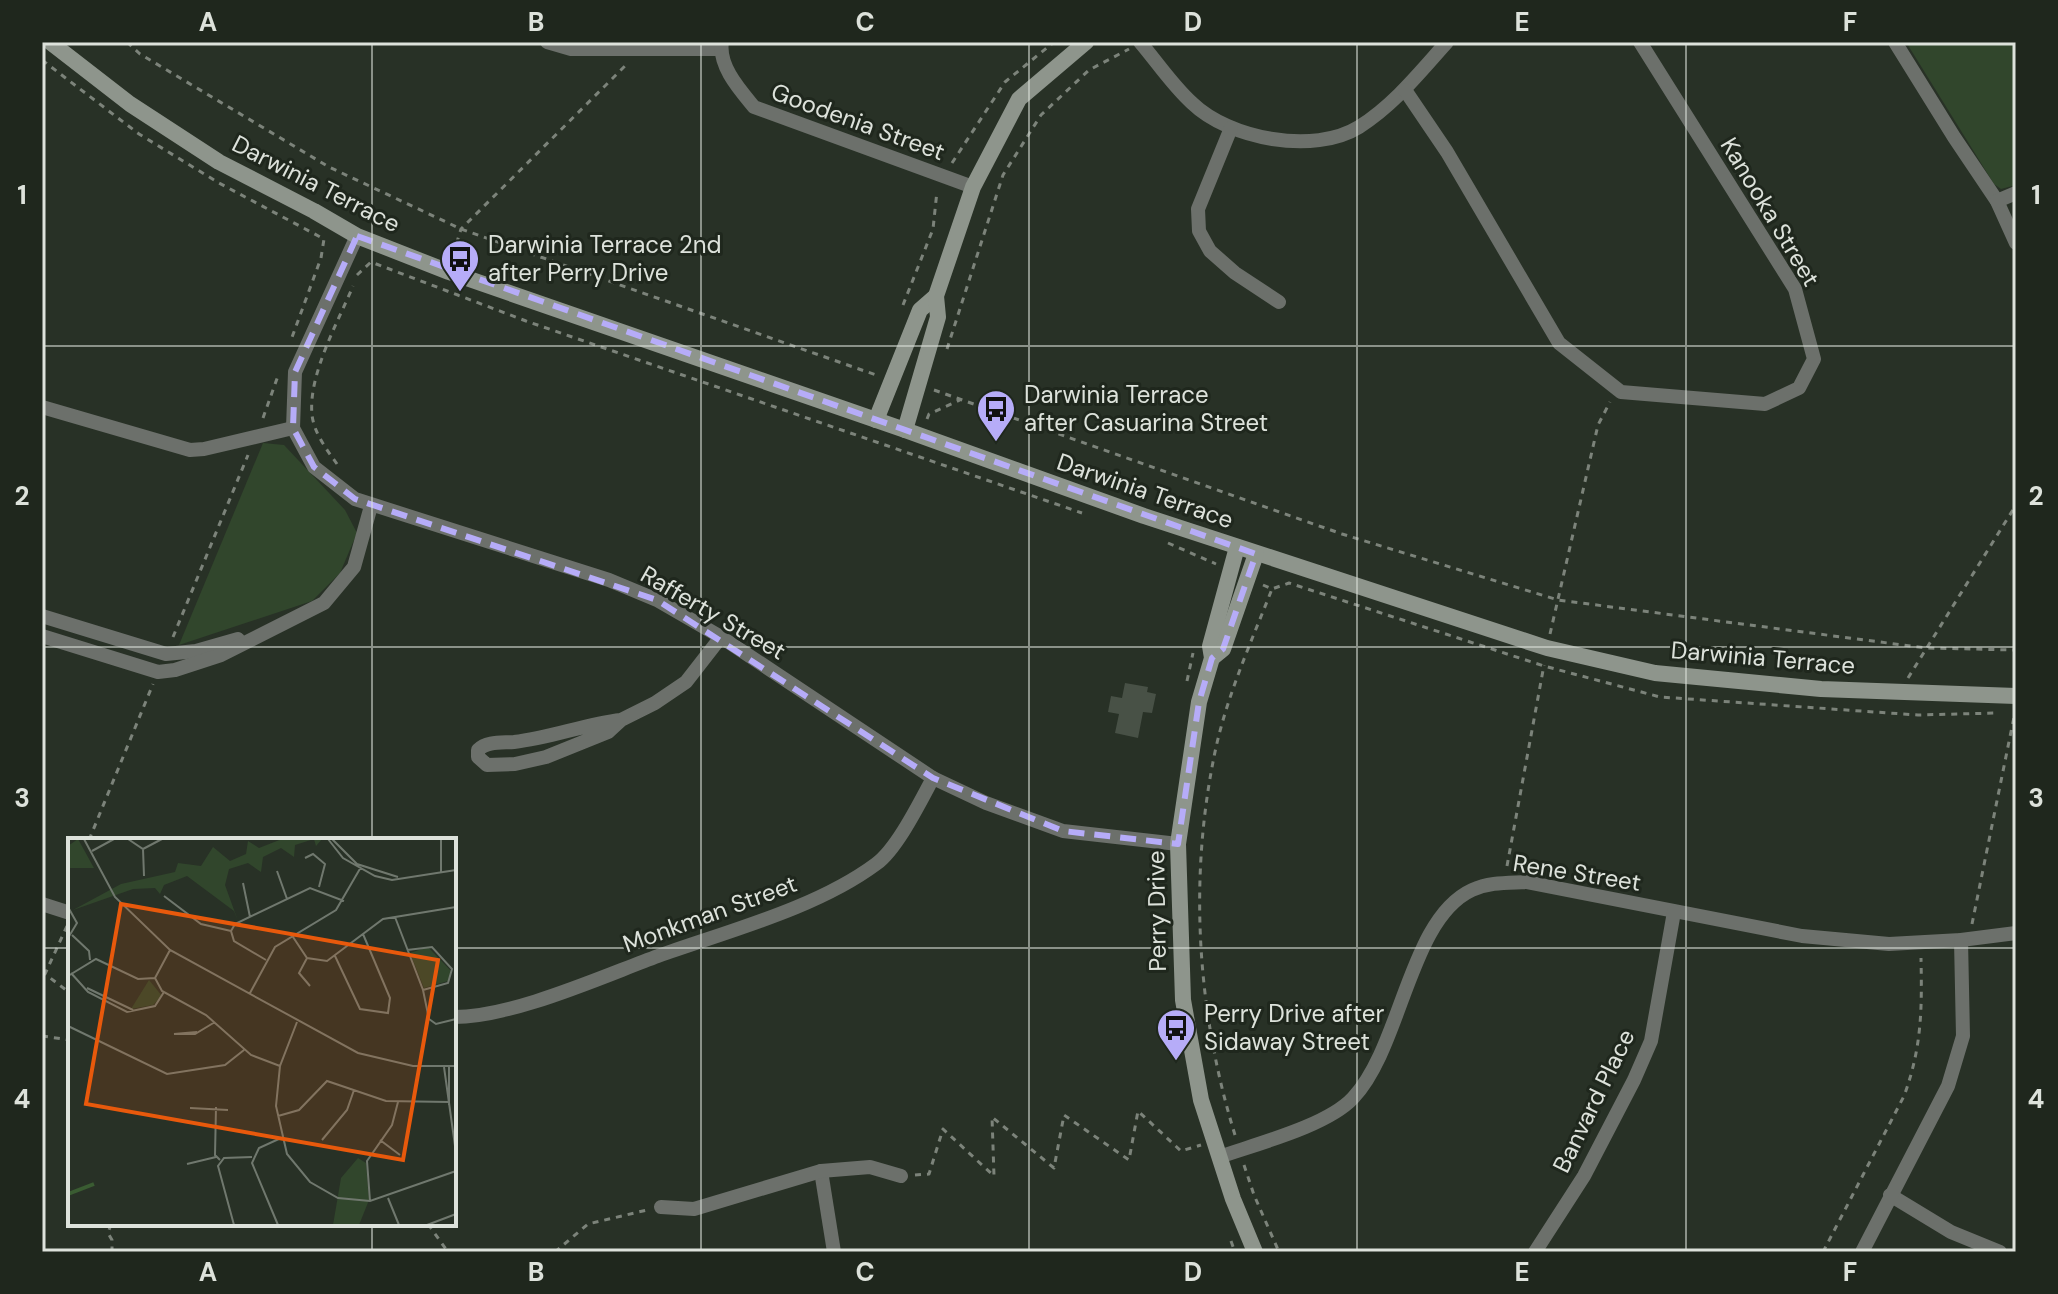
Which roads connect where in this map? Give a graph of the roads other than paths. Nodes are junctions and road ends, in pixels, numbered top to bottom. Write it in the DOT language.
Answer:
graph roads {
  1 [pos="50,42"];
  2 [pos="547,42"];
  3 [pos="1086,42"];
  4 [pos="1447,42"];
  5 [pos="1640,42"];
  6 [pos="1895,42"];
  7 [pos="1136,44"];
  8 [pos="721,45"];
  9 [pos="1405,90"];
  10 [pos="1231,128"];
  11 [pos="973,187"];
  12 [pos="2016,193"];
  13 [pos="1997,201"];
  14 [pos="357,236"];
  15 [pos="2016,243"];
  16 [pos="936,296"];
  17 [pos="1279,302"];
  18 [pos="42,407"];
  19 [pos="868,417"];
  20 [pos="293,428"];
  21 [pos="905,430"];
  22 [pos="371,506"];
  23 [pos="1237,547"];
  24 [pos="1256,554"];
  25 [pos="42,616"];
  26 [pos="270,632"];
  27 [pos="42,636"];
  28 [pos="721,637"];
  29 [pos="1212,658"];
  30 [pos="2016,696"];
  31 [pos="621,720"];
  32 [pos="933,778"];
  33 [pos="1178,844"];
  34 [pos="42,904"];
  35 [pos="65,912"];
  36 [pos="1674,912"];
  37 [pos="2016,933"];
  38 [pos="1961,940"];
  39 [pos="456,1017"];
  40 [pos="1219,1157"];
  41 [pos="821,1171"];
  42 [pos="901,1176"];
  43 [pos="1890,1195"];
  44 [pos="661,1207"];
  45 [pos="834,1252"];
  46 [pos="1255,1252"];
  47 [pos="1535,1252"];
  48 [pos="1862,1252"];
  49 [pos="2000,1252"];
  1 -- 14 [label="main road, Darwinia Terrace"];
  2 -- 8 [label="street"];
  3 -- 11 [label="main road"];
  4 -- 9 [label="street"];
  5 -- 9 [label="street, Kanooka Street"];
  6 -- 13 [label="street"];
  7 -- 10 [label="street"];
  8 -- 11 [label="street, Goodenia Street"];
  9 -- 10 [label="street"];
  10 -- 17 [label="street"];
  11 -- 16 [label="main road"];
  12 -- 13 [label="street"];
  13 -- 15 [label="street"];
  14 -- 19 [label="main road, Darwinia Terrace"];
  14 -- 20 [label="street"];
  16 -- 19 [label="main road"];
  16 -- 21 [label="main road"];
  18 -- 20 [label="street"];
  19 -- 21 [label="main road, Darwinia Terrace"];
  20 -- 22 [label="street, Rafferty Street"];
  21 -- 23 [label="main road, Darwinia Terrace"];
  22 -- 26 [label="street"];
  22 -- 28 [label="street, Rafferty Street"];
  23 -- 24 [label="main road, Darwinia Terrace"];
  23 -- 29 [label="main road, Perry Drive"];
  24 -- 29 [label="main road, Perry Drive"];
  24 -- 30 [label="main road, Darwinia Terrace"];
  25 -- 26 [label="street"];
  26 -- 27 [label="street"];
  28 -- 31 [label="street"];
  28 -- 32 [label="street, Rafferty Street"];
  29 -- 33 [label="main road, Perry Drive"];
  31 -- 31 [label="street"];
  32 -- 33 [label="street, Rafferty Street"];
  32 -- 39 [label="street, Monkman Street"];
  33 -- 40 [label="main road, Perry Drive"];
  34 -- 35 [label="street"];
  36 -- 38 [label="street, Rene Street"];
  36 -- 40 [label="street, Rene Street"];
  36 -- 47 [label="street, Banvard Place"];
  37 -- 38 [label="street, Rene Street"];
  38 -- 43 [label="street"];
  40 -- 46 [label="main road, Perry Drive"];
  41 -- 42 [label="street"];
  41 -- 44 [label="street"];
  41 -- 45 [label="street"];
  43 -- 48 [label="street"];
  43 -- 49 [label="street"];
}
